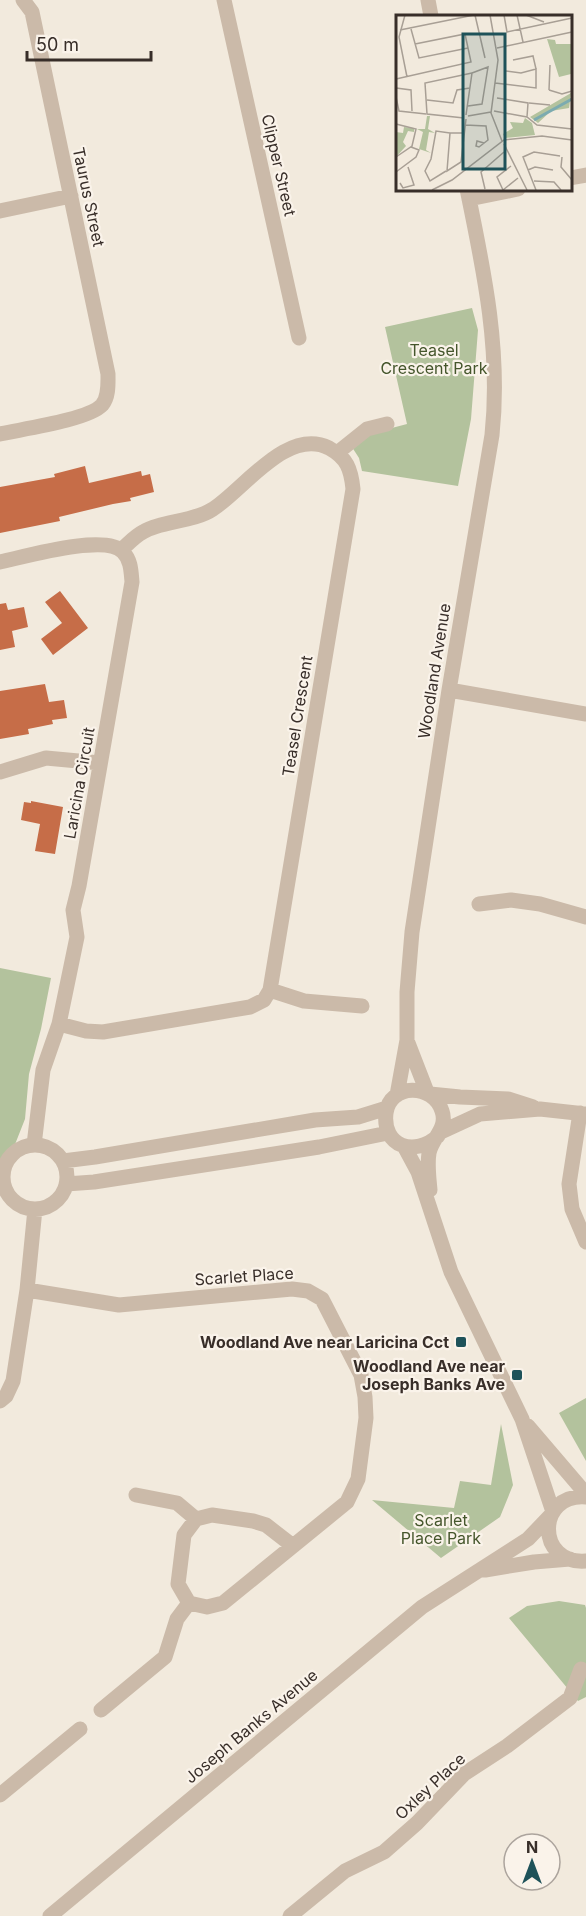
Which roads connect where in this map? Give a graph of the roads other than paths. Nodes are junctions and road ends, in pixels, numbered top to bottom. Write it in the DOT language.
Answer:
graph roads {
  1 [pos="23,0"];
  2 [pos="224,0"];
  3 [pos="428,0"];
  4 [pos="431,15"];
  5 [pos="586,174"];
  6 [pos="571,178"];
  7 [pos="508,190"];
  8 [pos="468,194"];
  9 [pos="71,196"];
  10 [pos="0,211"];
  11 [pos="299,338"];
  12 [pos="387,424"];
  13 [pos="0,434"];
  14 [pos="337,453"];
  15 [pos="121,550"];
  16 [pos="0,562"];
  17 [pos="449,690"];
  18 [pos="586,714"];
  19 [pos="100,763"];
  20 [pos="0,772"];
  21 [pos="479,904"];
  22 [pos="586,916"];
  23 [pos="270,990"];
  24 [pos="362,1006"];
  25 [pos="59,1024"];
  26 [pos="407,1041"];
  27 [pos="428,1093"];
  28 [pos="397,1095"];
  29 [pos="387,1108"];
  30 [pos="540,1109"];
  31 [pos="583,1114"];
  32 [pos="388,1133"];
  33 [pos="439,1134"];
  34 [pos="34,1145"];
  35 [pos="404,1146"];
  36 [pos="63,1161"];
  37 [pos="66,1184"];
  38 [pos="2,1188"];
  39 [pos="35,1209"];
  40 [pos="432,1216"];
  41 [pos="586,1242"];
  42 [pos="27,1290"];
  43 [pos="0,1401"];
  44 [pos="522,1419"];
  45 [pos="136,1495"];
  46 [pos="586,1495"];
  47 [pos="552,1514"];
  48 [pos="196,1519"];
  49 [pos="293,1546"];
  50 [pos="577,1560"];
  51 [pos="479,1571"];
  52 [pos="586,1574"];
  53 [pos="189,1603"];
  54 [pos="581,1669"];
  55 [pos="101,1710"];
  56 [pos="80,1729"];
  57 [pos="0,1796"];
  58 [pos="50,1916"];
  59 [pos="290,1916"];
  1 -- 9 [label="street, Taurus Street"];
  2 -- 11 [label="street, Clipper Street"];
  3 -- 4 [label="street"];
  5 -- 6 [label="street"];
  7 -- 8 [label="street"];
  8 -- 17 [label="street, Woodland Avenue"];
  9 -- 10 [label="street"];
  9 -- 13 [label="street, Taurus Street"];
  12 -- 14 [label="street"];
  14 -- 15 [label="street"];
  14 -- 23 [label="street, Teasel Crescent"];
  15 -- 16 [label="street"];
  15 -- 19 [label="street, Laricina Circuit"];
  17 -- 18 [label="street"];
  17 -- 26 [label="street, Woodland Avenue"];
  19 -- 20 [label="street"];
  19 -- 25 [label="street, Laricina Circuit"];
  21 -- 22 [label="street"];
  23 -- 24 [label="street"];
  23 -- 25 [label="street"];
  25 -- 34 [label="street, Laricina Circuit"];
  26 -- 27 [label="street, Woodland Avenue"];
  26 -- 28 [label="street, Woodland Avenue"];
  27 -- 28 [label="street"];
  27 -- 30 [label="street"];
  27 -- 33 [label="street, Woodland Avenue"];
  28 -- 29 [label="street, Woodland Avenue"];
  29 -- 32 [label="street"];
  29 -- 36 [label="street"];
  30 -- 31 [label="street"];
  30 -- 33 [label="street"];
  31 -- 41 [label="street"];
  32 -- 35 [label="street, Woodland Avenue"];
  32 -- 37 [label="street"];
  33 -- 35 [label="street"];
  33 -- 40 [label="street, Woodland Avenue"];
  34 -- 36 [label="street"];
  34 -- 38 [label="street"];
  35 -- 40 [label="street, Woodland Avenue"];
  36 -- 37 [label="street"];
  37 -- 39 [label="street"];
  38 -- 39 [label="street"];
  39 -- 42 [label="street"];
  40 -- 44 [label="street, Woodland Avenue"];
  42 -- 43 [label="street"];
  42 -- 49 [label="street, Scarlet Place"];
  44 -- 46 [label="street, Woodland Avenue"];
  44 -- 47 [label="street, Woodland Avenue"];
  45 -- 48 [label="street"];
  46 -- 47 [label="street, Joseph Banks Avenue"];
  47 -- 50 [label="street, Woodland Avenue"];
  47 -- 51 [label="street, Joseph Banks Avenue"];
  48 -- 49 [label="street"];
  48 -- 53 [label="street"];
  49 -- 53 [label="street, Scarlet Place"];
  50 -- 51 [label="street, Joseph Banks Avenue"];
  50 -- 52 [label="street, Woodland Avenue"];
  51 -- 58 [label="street, Joseph Banks Avenue"];
  53 -- 55 [label="street"];
  54 -- 59 [label="street, Oxley Place"];
  56 -- 57 [label="street"];
}
